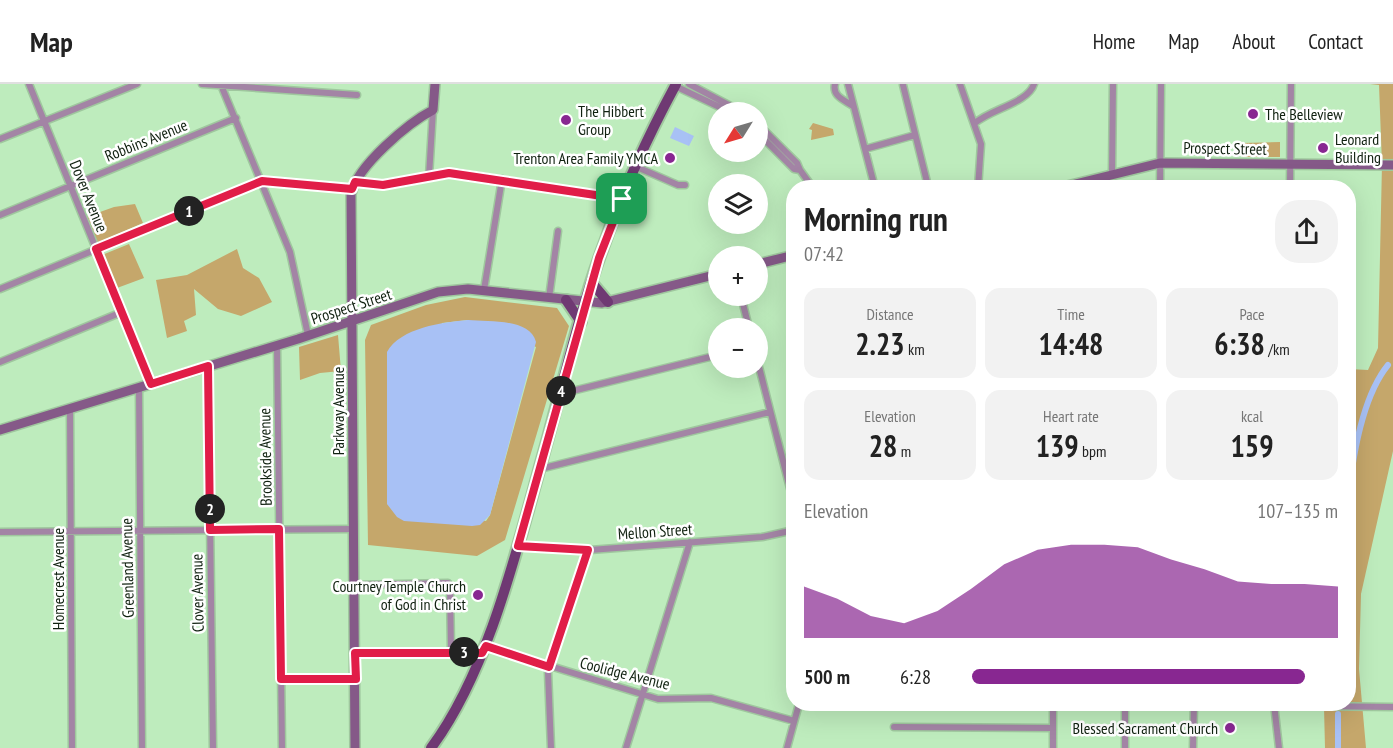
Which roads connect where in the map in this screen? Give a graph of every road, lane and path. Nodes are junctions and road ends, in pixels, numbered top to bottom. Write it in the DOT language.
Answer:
graph roads {
  1 [pos="29,84"];
  2 [pos="137,84"];
  3 [pos="202,84"];
  4 [pos="435,84"];
  5 [pos="689,84"];
  6 [pos="835,84"];
  7 [pos="848,84"];
  8 [pos="960,84"];
  9 [pos="1034,84"];
  10 [pos="1113,84"];
  11 [pos="1161,84"];
  12 [pos="1291,84"];
  13 [pos="221,85"];
  14 [pos="676,85"];
  15 [pos="903,85"];
  16 [pos="357,95"];
  17 [pos="710,102"];
  18 [pos="723,102"];
  19 [pos="854,107"];
  20 [pos="433,110"];
  21 [pos="236,118"];
  22 [pos="44,121"];
  23 [pos="975,123"];
  24 [pos="768,134"];
  25 [pos="915,135"];
  26 [pos="0,139"];
  27 [pos="768,143"];
  28 [pos="865,149"];
  29 [pos="1160,163"];
  30 [pos="1291,164"];
  31 [pos="1391,165"];
  32 [pos="638,167"];
  33 [pos="800,170"];
  34 [pos="1112,174"];
  35 [pos="429,177"];
  36 [pos="502,179"];
  37 [pos="807,180"];
  38 [pos="873,180"];
  39 [pos="926,180"];
  40 [pos="979,180"];
  41 [pos="1089,180"];
  42 [pos="1160,180"];
  43 [pos="1290,180"];
  44 [pos="262,181"];
  45 [pos="354,185"];
  46 [pos="685,185"];
  47 [pos="70,186"];
  48 [pos="622,199"];
  49 [pos="0,215"];
  50 [pos="558,231"];
  51 [pos="96,249"];
  52 [pos="786,257"];
  53 [pos="768,262"];
  54 [pos="708,277"];
  55 [pos="592,283"];
  56 [pos="0,289"];
  57 [pos="484,290"];
  58 [pos="549,298"];
  59 [pos="566,300"];
  60 [pos="608,302"];
  61 [pos="586,304"];
  62 [pos="122,312"];
  63 [pos="352,321"];
  64 [pos="581,322"];
  65 [pos="308,335"];
  66 [pos="277,345"];
  67 [pos="708,357"];
  68 [pos="0,362"];
  69 [pos="208,366"];
  70 [pos="762,378"];
  71 [pos="151,384"];
  72 [pos="139,388"];
  73 [pos="561,394"];
  74 [pos="70,409"];
  75 [pos="770,412"];
  76 [pos="0,430"];
  77 [pos="540,469"];
  78 [pos="786,473"];
  79 [pos="279,529"];
  80 [pos="354,529"];
  81 [pos="140,530"];
  82 [pos="210,530"];
  83 [pos="0,531"];
  84 [pos="71,531"];
  85 [pos="786,532"];
  86 [pos="690,542"];
  87 [pos="518,546"];
  88 [pos="588,550"];
  89 [pos="354,585"];
  90 [pos="484,650"];
  91 [pos="451,652"];
  92 [pos="355,653"];
  93 [pos="549,667"];
  94 [pos="281,679"];
  95 [pos="356,679"];
  96 [pos="641,694"];
  97 [pos="1356,706"];
  98 [pos="1393,707"];
  99 [pos="797,711"];
  100 [pos="1053,711"];
  101 [pos="1125,711"];
  102 [pos="1194,711"];
  103 [pos="1275,711"];
  104 [pos="794,721"];
  105 [pos="894,727"];
  106 [pos="1053,728"];
  107 [pos="72,748"];
  108 [pos="142,748"];
  109 [pos="213,748"];
  110 [pos="282,748"];
  111 [pos="356,748"];
  112 [pos="431,748"];
  113 [pos="551,748"];
  114 [pos="626,748"];
  115 [pos="787,748"];
  116 [pos="1053,748"];
  117 [pos="1125,748"];
  118 [pos="1193,748"];
  119 [pos="1279,748"];
  1 -- 22 [label="street, Dover Avenue"];
  2 -- 22 [label="street"];
  3 -- 13 [label="street"];
  4 -- 20 [label="street"];
  5 -- 18 [label="street"];
  6 -- 19 [label="street"];
  7 -- 19 [label="street"];
  8 -- 23 [label="street"];
  9 -- 23 [label="street"];
  10 -- 34 [label="street"];
  11 -- 29 [label="street"];
  12 -- 30 [label="street"];
  13 -- 16 [label="street"];
  13 -- 21 [label="street"];
  14 -- 17 [label="street"];
  14 -- 32 [label="main road"];
  15 -- 25 [label="street"];
  19 -- 28 [label="street"];
  20 -- 35 [label="street"];
  20 -- 45 [label="street"];
  21 -- 44 [label="street"];
  21 -- 47 [label="street, Robbins Avenue"];
  22 -- 26 [label="street"];
  22 -- 47 [label="street, Dover Avenue"];
  23 -- 40 [label="street"];
  24 -- 33 [label="street"];
  25 -- 28 [label="street"];
  25 -- 39 [label="street"];
  27 -- 33 [label="street"];
  28 -- 38 [label="street"];
  29 -- 30 [label="street, Prospect Street"];
  29 -- 34 [label="street, Prospect Street"];
  29 -- 42 [label="street"];
  30 -- 31 [label="street, Prospect Street"];
  30 -- 43 [label="street"];
  32 -- 46 [label="street"];
  32 -- 48 [label="main road"];
  33 -- 37 [label="street"];
  34 -- 41 [label="street, Prospect Street"];
  35 -- 36 [label="street"];
  35 -- 45 [label="street"];
  36 -- 48 [label="street"];
  36 -- 57 [label="street"];
  44 -- 45 [label="street"];
  44 -- 51 [label="street"];
  44 -- 65 [label="street"];
  45 -- 63 [label="street, Parkway Avenue"];
  47 -- 49 [label="street, Robbins Avenue"];
  47 -- 51 [label="street, Dover Avenue"];
  48 -- 55 [label="main road"];
  50 -- 58 [label="street"];
  51 -- 56 [label="street"];
  51 -- 62 [label="street, Dover Avenue"];
  52 -- 53 [label="street"];
  54 -- 60 [label="street, Prospect Street"];
  55 -- 60 [label="main road"];
  55 -- 61 [label="main road"];
  57 -- 58 [label="street, Prospect Street"];
  57 -- 63 [label="street, Prospect Street"];
  58 -- 59 [label="street, Prospect Street"];
  59 -- 61 [label="street, Prospect Street"];
  59 -- 64 [label="main road"];
  60 -- 61 [label="street, Prospect Street"];
  61 -- 64 [label="main road"];
  62 -- 68 [label="street"];
  62 -- 71 [label="street, Dover Avenue"];
  63 -- 65 [label="street, Prospect Street"];
  63 -- 80 [label="street, Parkway Avenue"];
  64 -- 73 [label="main road"];
  65 -- 66 [label="street, Prospect Street"];
  66 -- 69 [label="street, Prospect Street"];
  66 -- 79 [label="street, Brookside Avenue"];
  67 -- 73 [label="street"];
  69 -- 71 [label="street, Prospect Street"];
  69 -- 82 [label="street, Clover Avenue"];
  70 -- 75 [label="street"];
  71 -- 72 [label="street, Prospect Street"];
  72 -- 74 [label="street, Prospect Street"];
  72 -- 81 [label="street, Greenland Avenue"];
  73 -- 77 [label="main road"];
  74 -- 76 [label="street, Prospect Street"];
  74 -- 84 [label="street, Homecrest Avenue"];
  75 -- 77 [label="street"];
  75 -- 78 [label="street"];
  77 -- 87 [label="main road"];
  79 -- 80 [label="street"];
  79 -- 82 [label="street"];
  79 -- 94 [label="street, Brookside Avenue"];
  80 -- 89 [label="street, Parkway Avenue"];
  81 -- 82 [label="street"];
  81 -- 84 [label="street"];
  81 -- 108 [label="street, Greenland Avenue"];
  82 -- 109 [label="street, Clover Avenue"];
  83 -- 84 [label="street"];
  84 -- 107 [label="street, Homecrest Avenue"];
  85 -- 86 [label="street, Mellon Street"];
  86 -- 88 [label="street, Mellon Street"];
  86 -- 96 [label="street"];
  87 -- 88 [label="street, Mellon Street"];
  87 -- 90 [label="main road"];
  88 -- 93 [label="street"];
  89 -- 91 [label="street"];
  89 -- 92 [label="street, Parkway Avenue"];
  90 -- 91 [label="street, Coolidge Avenue"];
  90 -- 93 [label="street, Coolidge Avenue"];
  90 -- 112 [label="main road"];
  91 -- 92 [label="street, Coolidge Avenue"];
  92 -- 95 [label="street, Parkway Avenue"];
  93 -- 96 [label="street, Coolidge Avenue"];
  93 -- 113 [label="street"];
  94 -- 95 [label="street"];
  94 -- 110 [label="street, Brookside Avenue"];
  95 -- 111 [label="street, Parkway Avenue"];
  96 -- 104 [label="street, Coolidge Avenue"];
  96 -- 114 [label="street"];
  97 -- 98 [label="street"];
  99 -- 104 [label="street"];
  100 -- 106 [label="street"];
  101 -- 117 [label="street"];
  102 -- 118 [label="street"];
  103 -- 119 [label="street"];
  104 -- 115 [label="street"];
  105 -- 106 [label="street"];
  106 -- 116 [label="street"];
}
